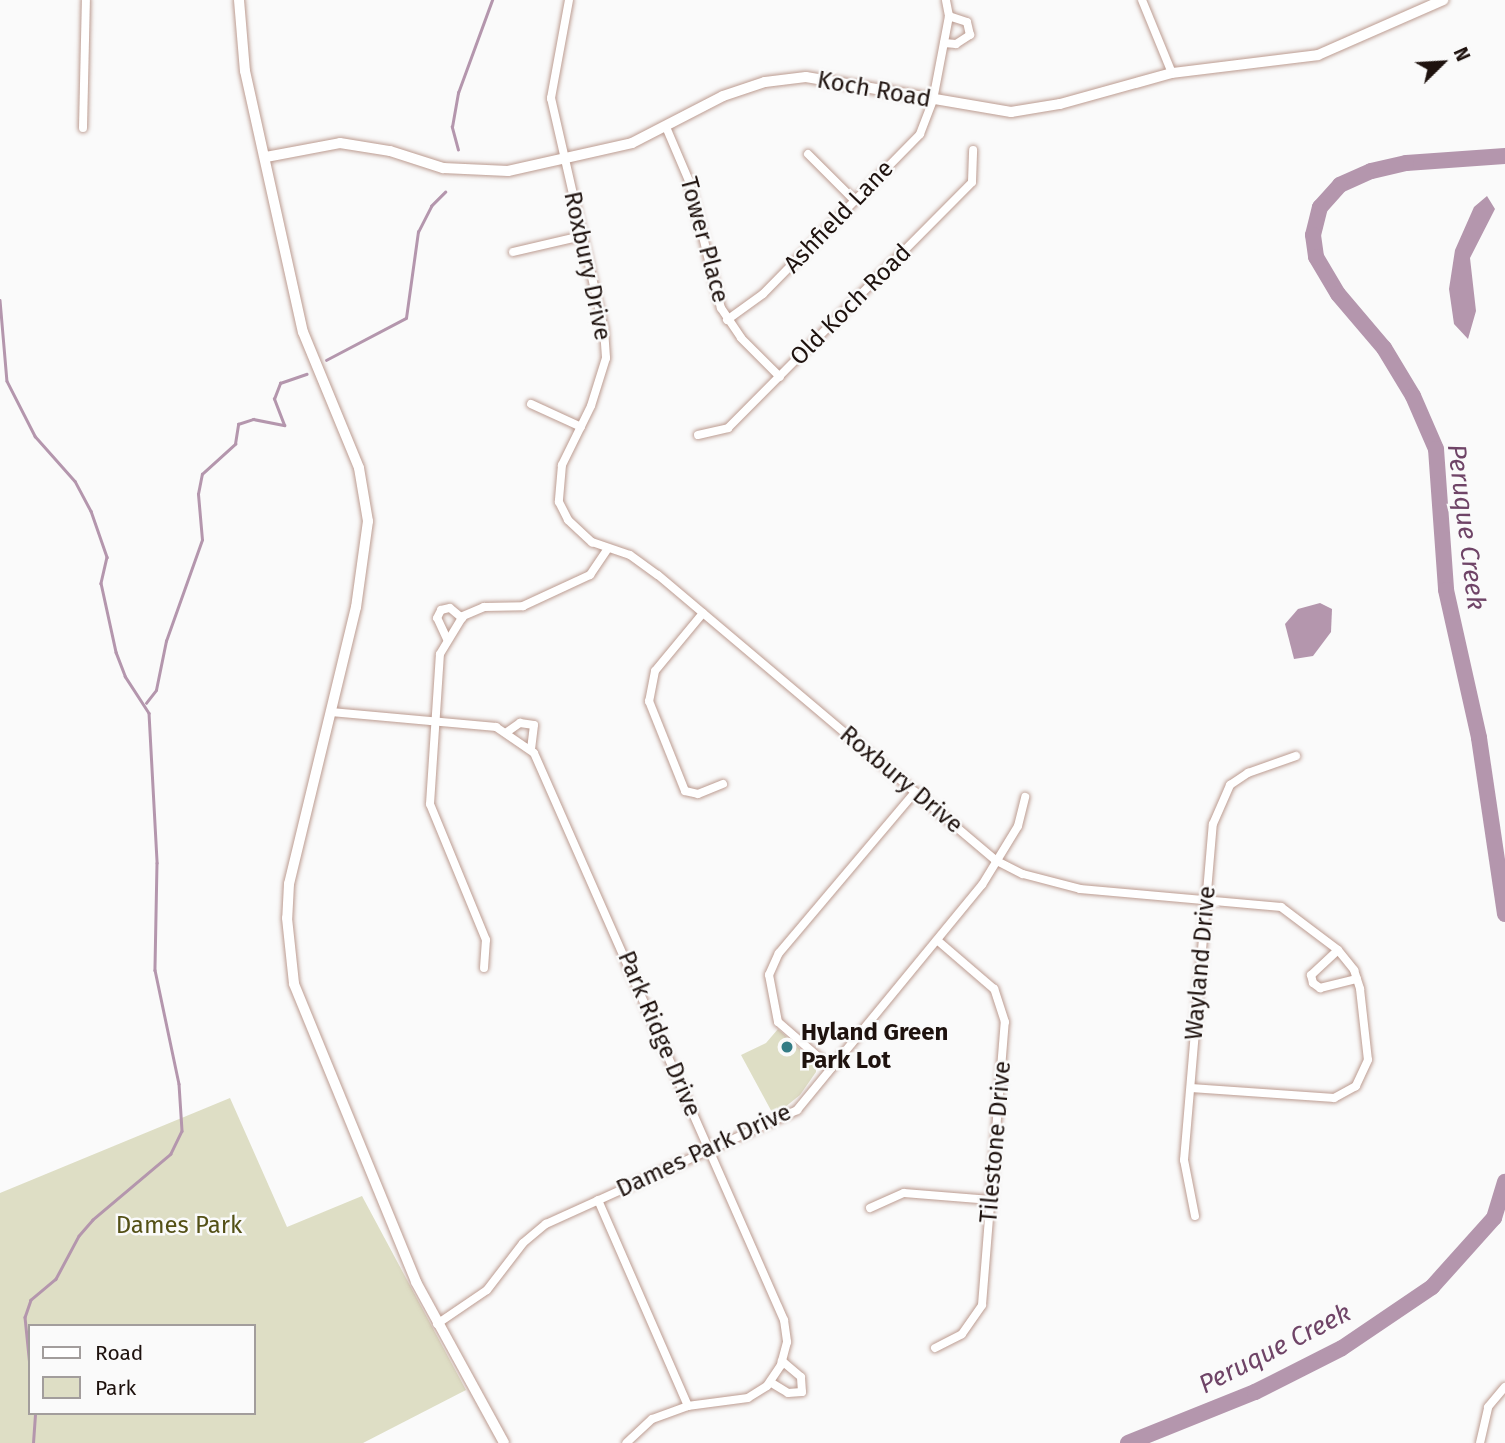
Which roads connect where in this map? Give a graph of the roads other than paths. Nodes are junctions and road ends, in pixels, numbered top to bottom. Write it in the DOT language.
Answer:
graph roads {
  1 [pos="86,0"];
  2 [pos="239,0"];
  3 [pos="569,0"];
  4 [pos="946,0"];
  5 [pos="1142,0"];
  6 [pos="1443,0"];
  7 [pos="949,16"];
  8 [pos="944,43"];
  9 [pos="1172,73"];
  10 [pos="933,100"];
  11 [pos="666,127"];
  12 [pos="83,128"];
  13 [pos="973,150"];
  14 [pos="808,154"];
  15 [pos="266,157"];
  16 [pos="565,158"];
  17 [pos="855,201"];
  18 [pos="582,236"];
  19 [pos="513,252"];
  20 [pos="727,320"];
  21 [pos="780,377"];
  22 [pos="531,404"];
  23 [pos="581,428"];
  24 [pos="698,435"];
  25 [pos="608,548"];
  26 [pos="704,613"];
  27 [pos="462,618"];
  28 [pos="447,639"];
  29 [pos="331,712"];
  30 [pos="435,722"];
  31 [pos="507,732"];
  32 [pos="531,750"];
  33 [pos="1296,756"];
  34 [pos="723,784"];
  35 [pos="915,792"];
  36 [pos="1025,797"];
  37 [pos="996,860"];
  38 [pos="1206,900"];
  39 [pos="937,940"];
  40 [pos="1338,950"];
  41 [pos="484,968"];
  42 [pos="1357,979"];
  43 [pos="831,1068"];
  44 [pos="1191,1088"];
  45 [pos="710,1150"];
  46 [pos="598,1200"];
  47 [pos="991,1200"];
  48 [pos="870,1208"];
  49 [pos="1195,1216"];
  50 [pos="437,1324"];
  51 [pos="935,1348"];
  52 [pos="782,1361"];
  53 [pos="770,1382"];
  54 [pos="1505,1387"];
  55 [pos="688,1406"];
  56 [pos="504,1443"];
  57 [pos="626,1443"];
  58 [pos="1480,1443"];
  1 -- 12 [label="street"];
  2 -- 15 [label="main road"];
  3 -- 16 [label="street, Roxbury Drive"];
  4 -- 7 [label="street"];
  5 -- 9 [label="street"];
  6 -- 9 [label="street, Koch Road"];
  7 -- 8 [label="street, Ashfield Lane"];
  7 -- 8 [label="street"];
  8 -- 10 [label="street, Ashfield Lane"];
  9 -- 10 [label="street, Koch Road"];
  10 -- 11 [label="street, Koch Road"];
  10 -- 17 [label="street, Ashfield Lane"];
  11 -- 16 [label="street, Koch Road"];
  11 -- 20 [label="street, Tower Place"];
  13 -- 21 [label="street, Old Koch Road"];
  14 -- 17 [label="street"];
  15 -- 16 [label="street, Koch Road"];
  15 -- 29 [label="main road"];
  16 -- 18 [label="street, Roxbury Drive"];
  17 -- 20 [label="street, Ashfield Lane"];
  18 -- 19 [label="street"];
  18 -- 23 [label="street, Roxbury Drive"];
  20 -- 21 [label="street, Tower Place"];
  21 -- 24 [label="street, Old Koch Road"];
  22 -- 23 [label="street"];
  23 -- 25 [label="street, Roxbury Drive"];
  25 -- 26 [label="street, Roxbury Drive"];
  25 -- 27 [label="street"];
  26 -- 34 [label="street"];
  26 -- 35 [label="street, Roxbury Drive"];
  27 -- 28 [label="street"];
  27 -- 28 [label="street"];
  28 -- 30 [label="street"];
  29 -- 30 [label="street, Park Ridge Drive"];
  29 -- 50 [label="main road"];
  30 -- 31 [label="street, Park Ridge Drive"];
  30 -- 41 [label="street"];
  31 -- 32 [label="street, Park Ridge Drive"];
  31 -- 32 [label="street, Park Ridge Drive"];
  32 -- 45 [label="street, Park Ridge Drive"];
  33 -- 38 [label="street, Wayland Drive"];
  35 -- 37 [label="street, Roxbury Drive"];
  35 -- 43 [label="street"];
  36 -- 37 [label="street, Dames Park Drive"];
  37 -- 38 [label="street, Roxbury Drive"];
  37 -- 39 [label="street, Dames Park Drive"];
  38 -- 40 [label="street, Roxbury Drive"];
  38 -- 44 [label="street, Wayland Drive"];
  39 -- 43 [label="street, Dames Park Drive"];
  39 -- 47 [label="street, Tilestone Drive"];
  40 -- 42 [label="street, Roxbury Drive"];
  40 -- 42 [label="street"];
  42 -- 44 [label="street, Roxbury Drive"];
  43 -- 45 [label="street, Dames Park Drive"];
  44 -- 49 [label="street, Wayland Drive"];
  45 -- 46 [label="street, Dames Park Drive"];
  45 -- 52 [label="street, Park Ridge Drive"];
  46 -- 50 [label="street, Dames Park Drive"];
  46 -- 55 [label="street"];
  47 -- 48 [label="street"];
  47 -- 51 [label="street, Tilestone Drive"];
  50 -- 56 [label="main road"];
  52 -- 53 [label="street, Park Ridge Drive"];
  52 -- 53 [label="street"];
  53 -- 55 [label="street"];
  54 -- 58 [label="street"];
  55 -- 57 [label="street"];
}
